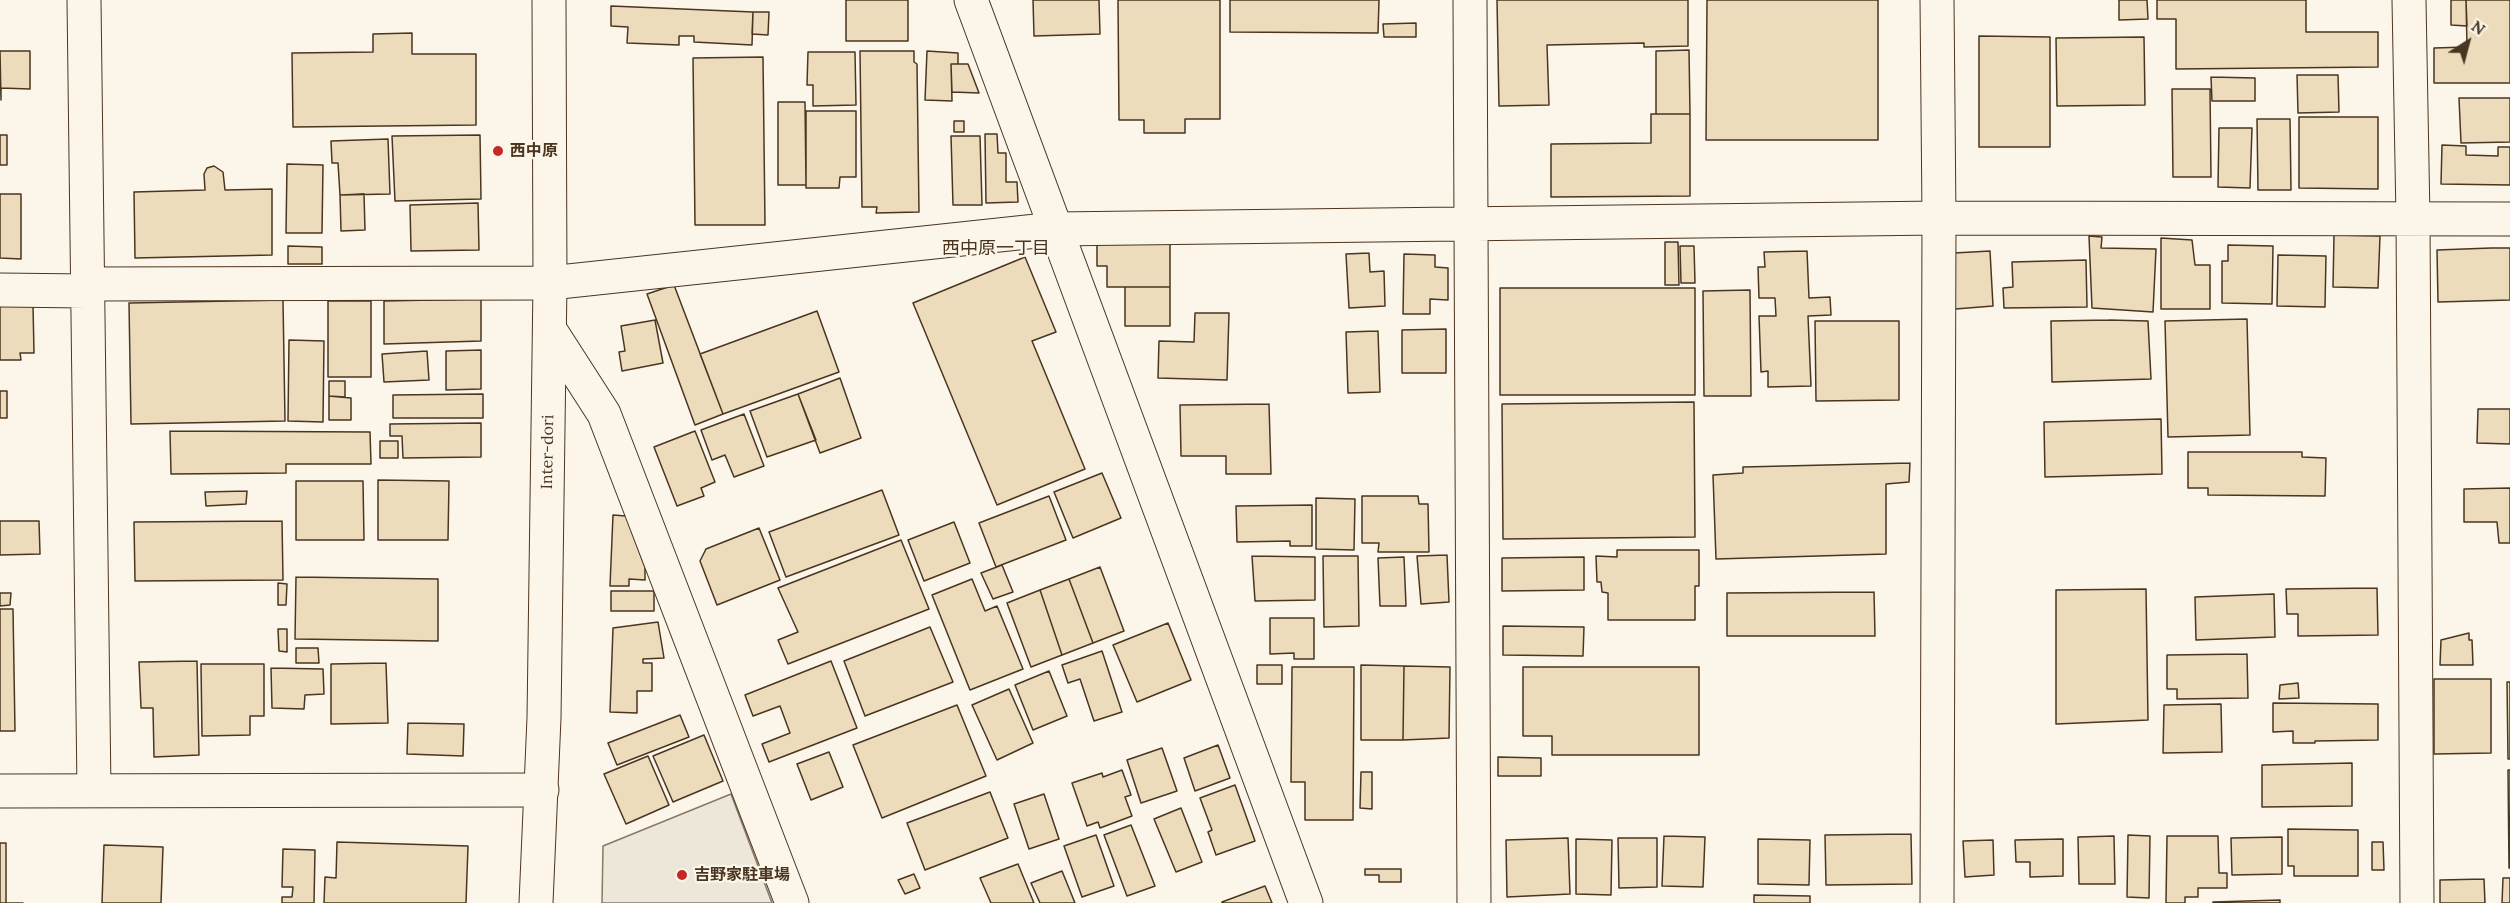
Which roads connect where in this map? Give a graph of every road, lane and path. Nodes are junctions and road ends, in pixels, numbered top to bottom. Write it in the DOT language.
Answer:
graph roads {
  1 [pos="84,0"];
  2 [pos="549,0"];
  3 [pos="971,0"];
  4 [pos="1470,0"];
  5 [pos="1937,0"];
  6 [pos="2409,0"];
  7 [pos="1940,218"];
  8 [pos="2413,218"];
  9 [pos="2510,219"];
  10 [pos="1472,223"];
  11 [pos="1055,229"];
  12 [pos="550,283"];
  13 [pos="87,287"];
  14 [pos="0,290"];
  15 [pos="550,330"];
  16 [pos="94,790"];
  17 [pos="542,790"];
  18 [pos="0,791"];
  19 [pos="536,903"];
  20 [pos="792,903"];
  21 [pos="1306,903"];
  22 [pos="1474,903"];
  23 [pos="1937,903"];
  24 [pos="2417,903"];
  1 -- 13 [label="street"];
  2 -- 12 [label="street, Inter-dori"];
  3 -- 11 [label="street"];
  4 -- 10 [label="street"];
  5 -- 7 [label="street"];
  6 -- 8 [label="street"];
  7 -- 8 [label="street"];
  7 -- 10 [label="street"];
  7 -- 23 [label="street"];
  8 -- 9 [label="street"];
  8 -- 24 [label="street"];
  10 -- 11 [label="street"];
  10 -- 22 [label="street"];
  11 -- 12 [label="street"];
  11 -- 21 [label="street"];
  12 -- 13 [label="street"];
  12 -- 15 [label="street, Inter-dori"];
  13 -- 14 [label="street"];
  13 -- 16 [label="street"];
  15 -- 17 [label="street, Inter-dori"];
  15 -- 20 [label="street"];
  16 -- 17 [label="street"];
  16 -- 18 [label="street"];
  17 -- 19 [label="street, Inter-dori"];
}
